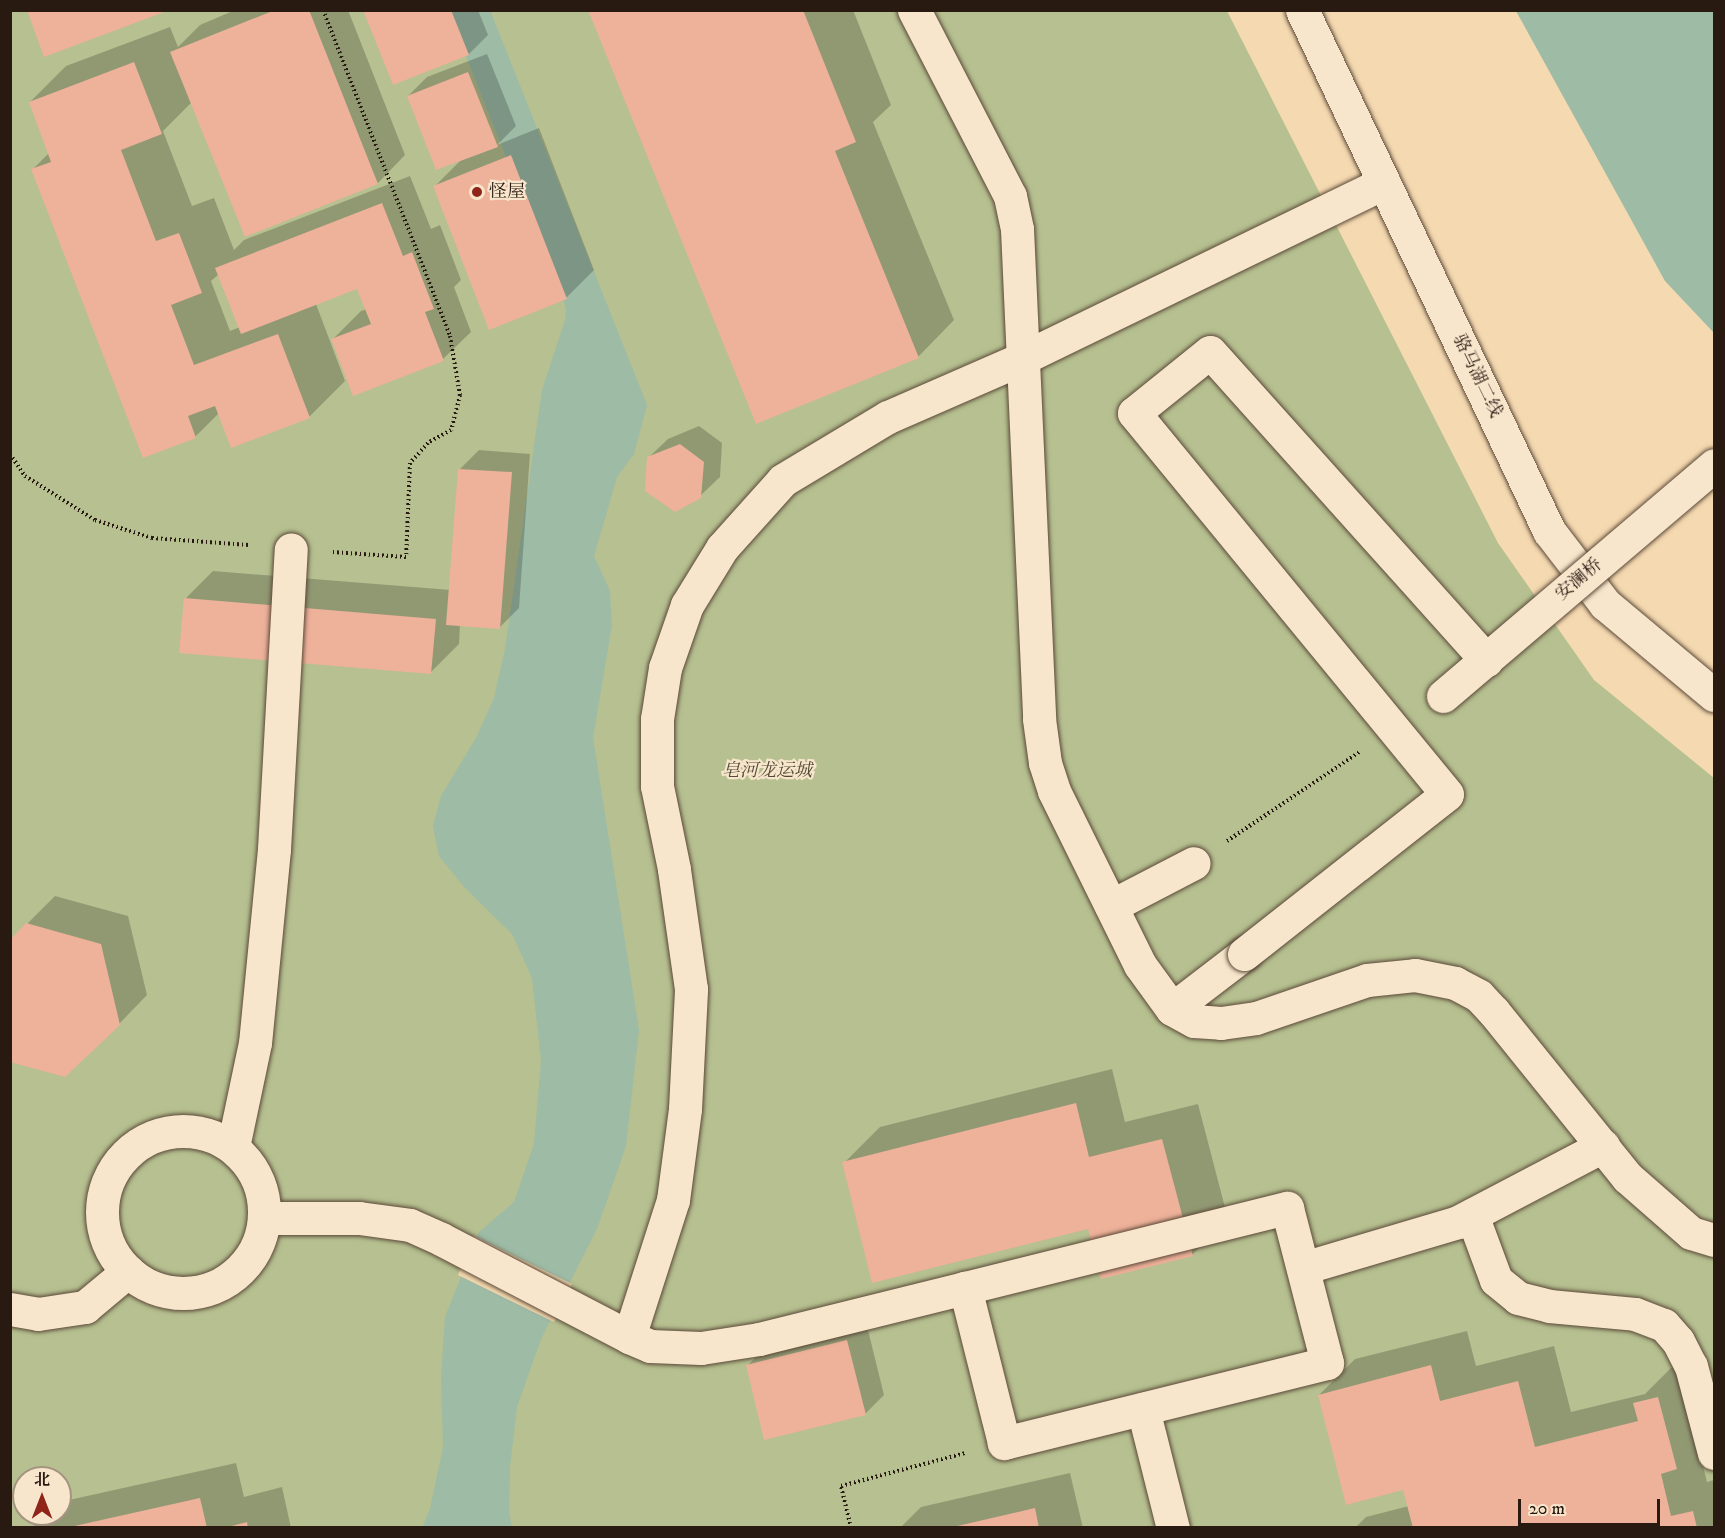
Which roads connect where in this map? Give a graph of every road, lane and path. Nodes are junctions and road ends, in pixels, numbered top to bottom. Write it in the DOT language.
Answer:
graph roads {
  1 [pos="323,10"];
  2 [pos="915,10"];
  3 [pos="1302,10"];
  4 [pos="1384,183"];
  5 [pos="1023,358"];
  6 [pos="10,454"];
  7 [pos="1714,465"];
  8 [pos="291,549"];
  9 [pos="1486,660"];
  10 [pos="1714,695"];
  11 [pos="1443,696"];
  12 [pos="1367,747"];
  13 [pos="1194,863"];
  14 [pos="1111,906"];
  15 [pos="1172,1009"];
  16 [pos="1603,1146"];
  17 [pos="233,1148"];
  18 [pos="1472,1215"];
  19 [pos="264,1218"];
  20 [pos="1714,1240"];
  21 [pos="1303,1268"];
  22 [pos="128,1271"];
  23 [pos="965,1288"];
  24 [pos="10,1309"];
  25 [pos="629,1337"];
  26 [pos="1143,1409"];
  27 [pos="1004,1443"];
  28 [pos="1714,1453"];
  29 [pos="851,1527"];
  30 [pos="1173,1527"];
  1 -- 8 [label="path"];
  2 -- 5 [label="street"];
  3 -- 4 [label="street, 骆马湖二线"];
  4 -- 5 [label="street"];
  4 -- 10 [label="street, 骆马湖二线"];
  5 -- 14 [label="street"];
  5 -- 25 [label="street"];
  6 -- 8 [label="path"];
  7 -- 9 [label="street, 安澜桥, bridge"];
  8 -- 17 [label="street"];
  9 -- 11 [label="street, 安澜桥, bridge"];
  9 -- 15 [label="street, bridge"];
  12 -- 13 [label="path"];
  13 -- 14 [label="street"];
  14 -- 15 [label="street"];
  15 -- 16 [label="street"];
  16 -- 18 [label="street"];
  16 -- 20 [label="street"];
  17 -- 19 [label="street"];
  17 -- 22 [label="street"];
  18 -- 21 [label="street"];
  18 -- 28 [label="street"];
  19 -- 22 [label="street"];
  19 -- 25 [label="street"];
  21 -- 23 [label="street"];
  21 -- 26 [label="street"];
  22 -- 24 [label="street"];
  23 -- 25 [label="street"];
  23 -- 27 [label="street"];
  26 -- 27 [label="street"];
  26 -- 30 [label="street"];
  27 -- 29 [label="path"];
}
